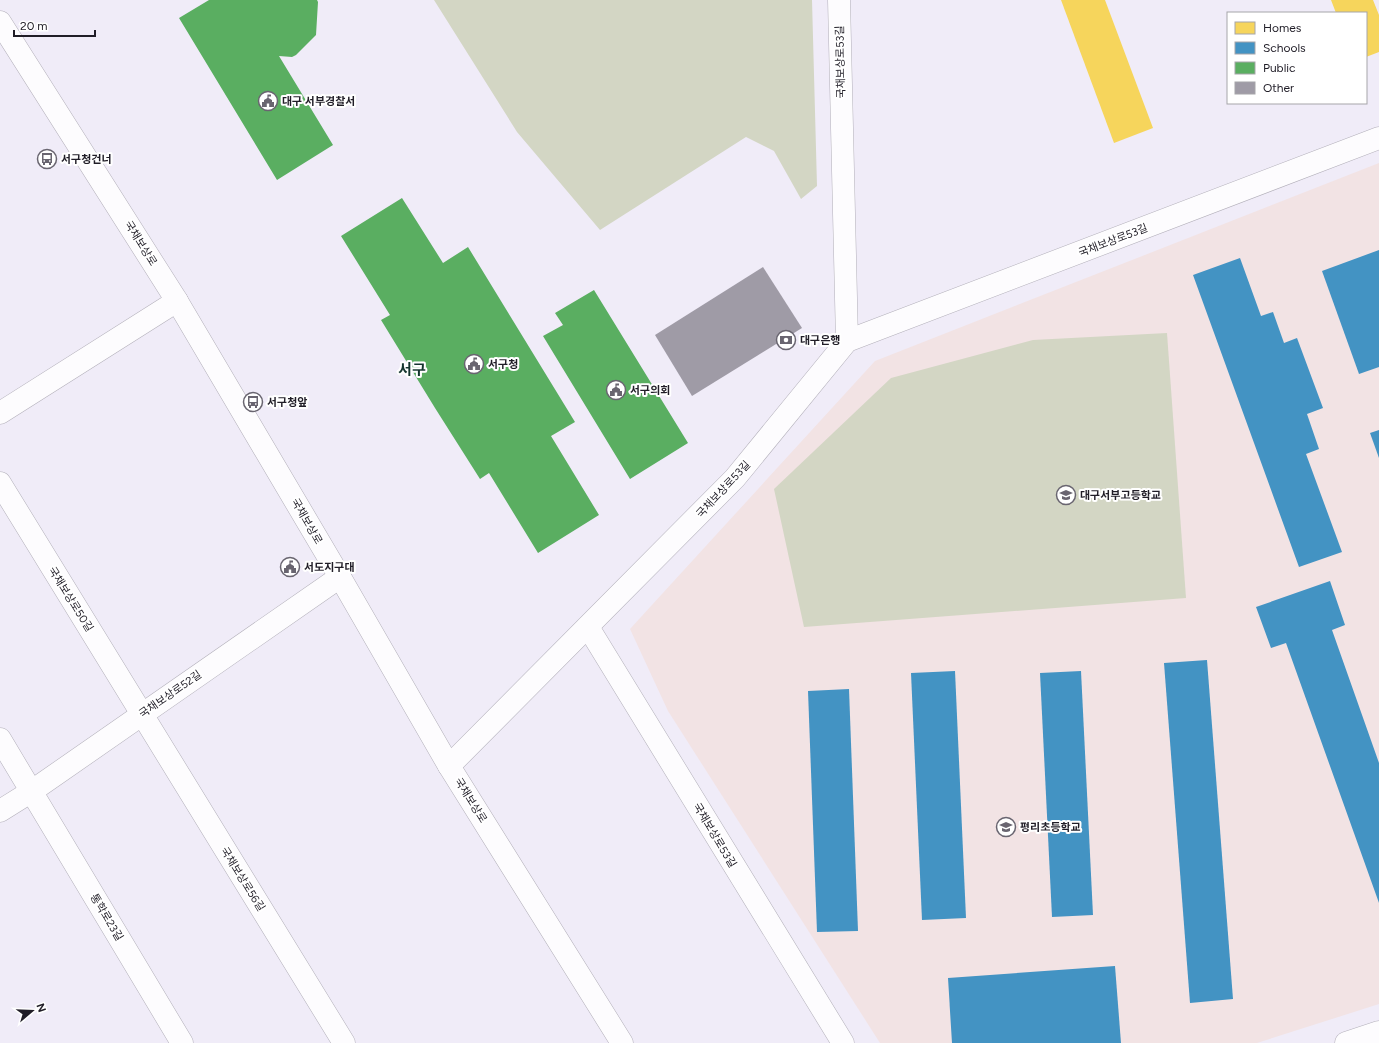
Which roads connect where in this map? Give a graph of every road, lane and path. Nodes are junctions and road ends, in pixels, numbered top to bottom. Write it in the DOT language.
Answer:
graph roads {
  1 [pos="838,0"];
  2 [pos="0,22"];
  3 [pos="1379,138"];
  4 [pos="177,301"];
  5 [pos="847,341"];
  6 [pos="0,413"];
  7 [pos="0,484"];
  8 [pos="340,577"];
  9 [pos="588,627"];
  10 [pos="142,714"];
  11 [pos="0,738"];
  12 [pos="449,766"];
  13 [pos="32,791"];
  14 [pos="0,811"];
  15 [pos="1379,1032"];
  16 [pos="182,1043"];
  17 [pos="344,1043"];
  18 [pos="622,1043"];
  19 [pos="843,1043"];
  20 [pos="1346,1043"];
  1 -- 5 [label="street, 국채보상로53길"];
  2 -- 4 [label="street, 국채보상로"];
  3 -- 5 [label="street, 국채보상로53길"];
  4 -- 6 [label="street"];
  4 -- 8 [label="street, 국채보상로"];
  5 -- 9 [label="street, 국채보상로53길"];
  7 -- 10 [label="street, 국채보상로50길"];
  8 -- 10 [label="street, 국채보상로52길"];
  8 -- 12 [label="street, 국채보상로"];
  9 -- 12 [label="street, 국채보상로53길"];
  9 -- 19 [label="street, 국채보상로53길"];
  10 -- 13 [label="street, 국채보상로52길"];
  10 -- 17 [label="street, 국채보상로56길"];
  11 -- 13 [label="street, 통학로23길"];
  12 -- 18 [label="street, 국채보상로"];
  13 -- 14 [label="street, 국채보상로52길"];
  13 -- 16 [label="street, 통학로23길"];
  15 -- 20 [label="street"];
}
